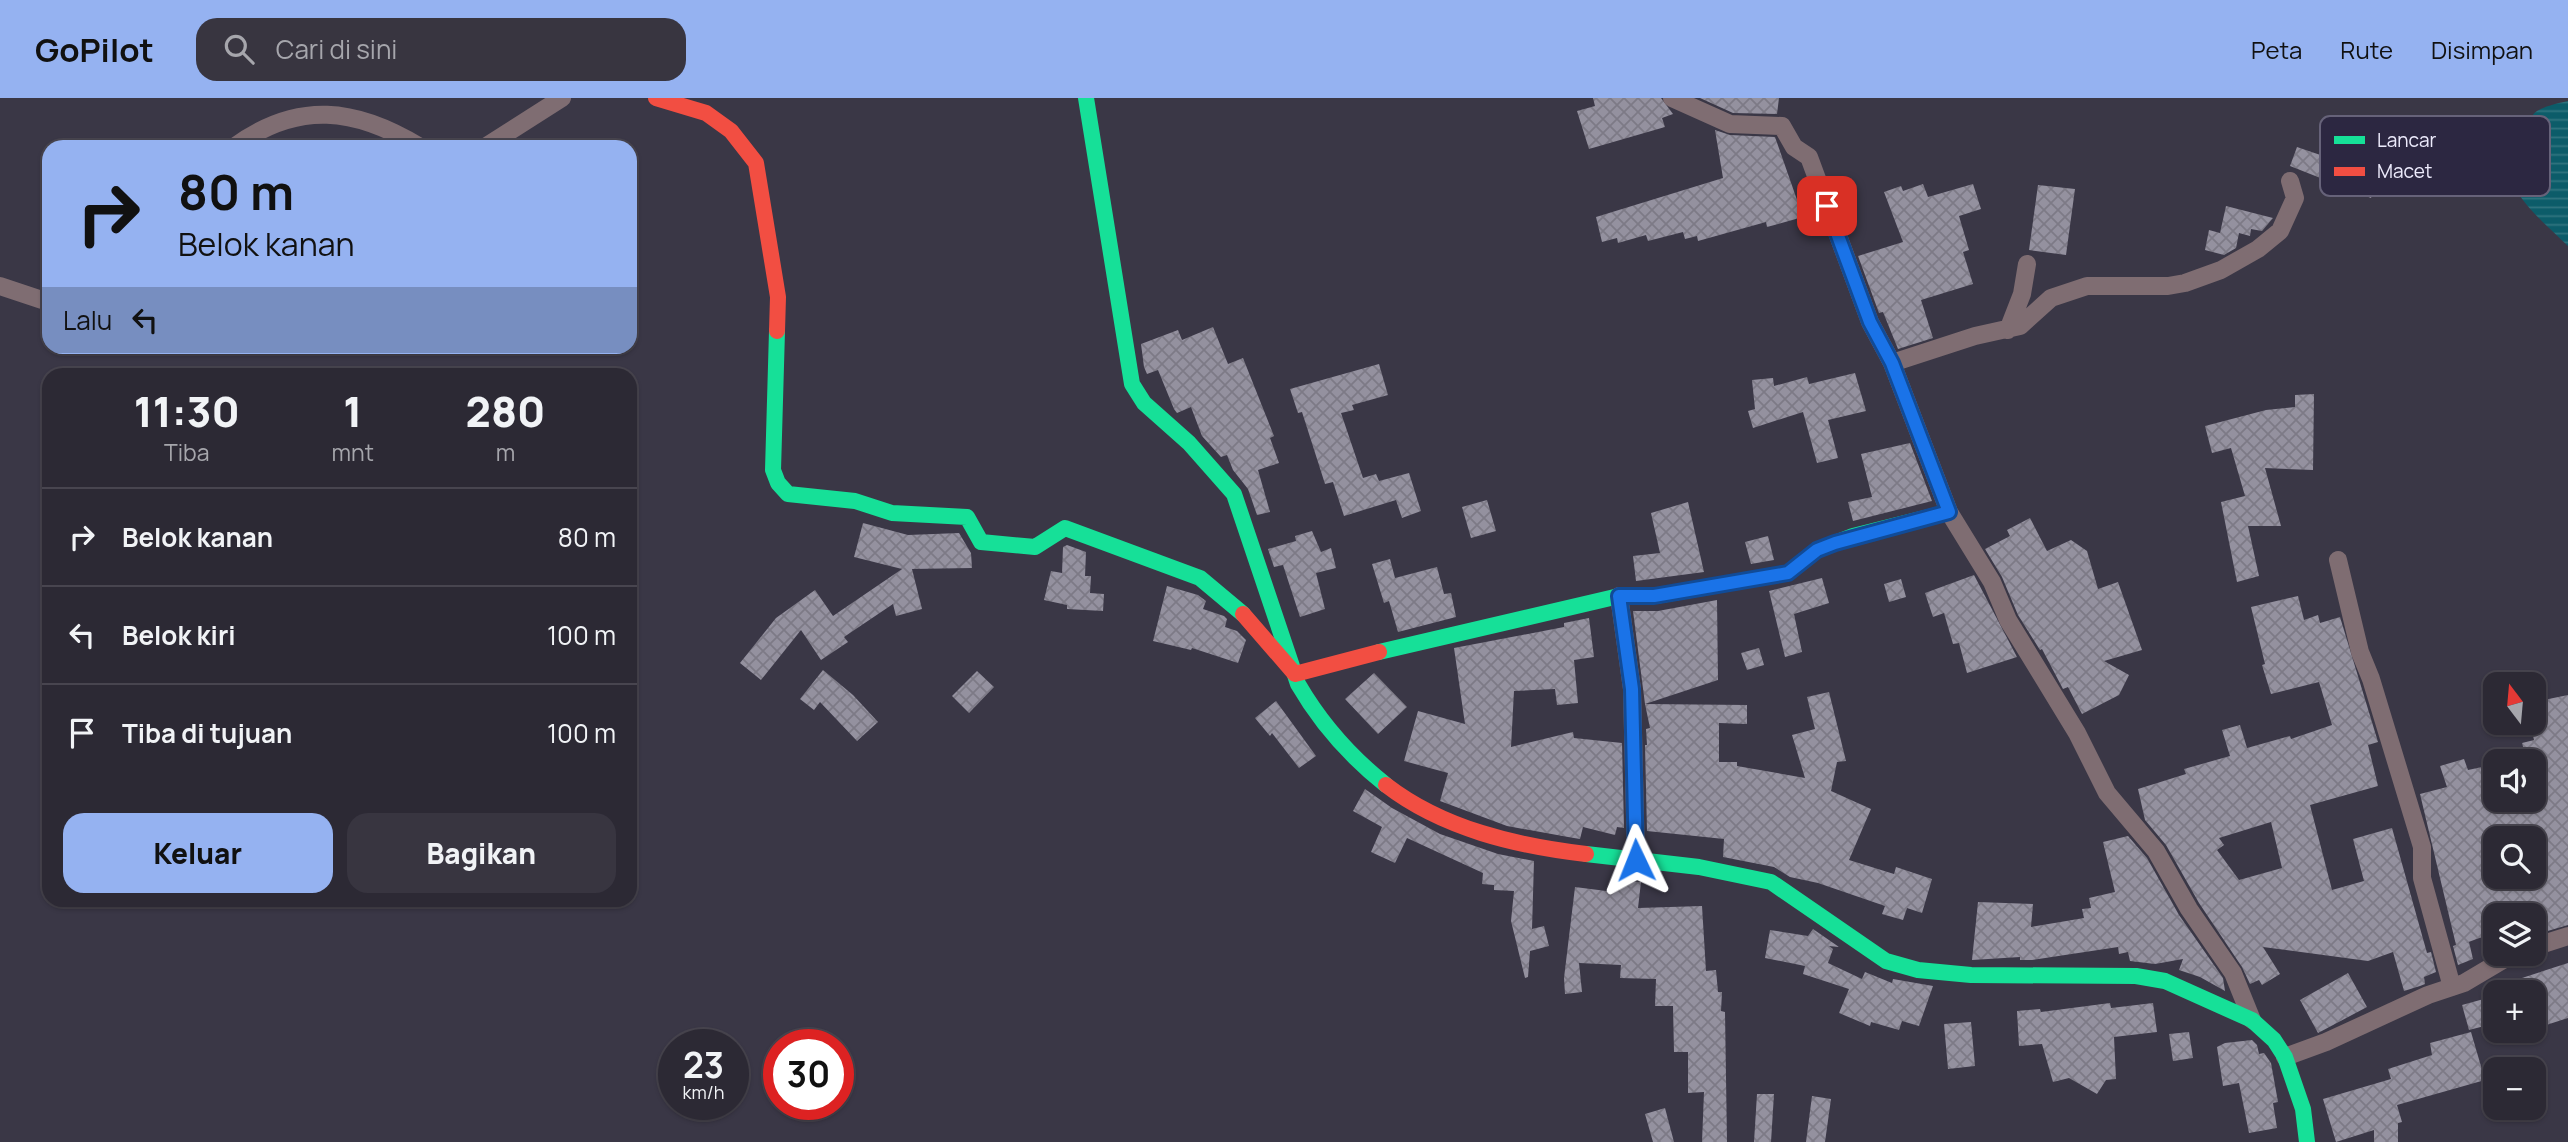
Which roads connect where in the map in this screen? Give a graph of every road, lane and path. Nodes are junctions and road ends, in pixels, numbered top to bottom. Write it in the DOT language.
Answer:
graph roads {
  1 [pos="562,98"];
  2 [pos="656,98"];
  3 [pos="1086,98"];
  4 [pos="1672,98"];
  5 [pos="247,140"];
  6 [pos="407,140"];
  7 [pos="496,140"];
  8 [pos="2290,181"];
  9 [pos="2027,264"];
  10 [pos="0,286"];
  11 [pos="42,300"];
  12 [pos="2008,330"];
  13 [pos="1892,363"];
  14 [pos="1949,512"];
  15 [pos="2338,560"];
  16 [pos="1619,596"];
  17 [pos="1295,674"];
  18 [pos="1636,860"];
  19 [pos="2568,936"];
  20 [pos="2546,943"];
  21 [pos="2491,966"];
  22 [pos="2452,987"];
  23 [pos="2252,1020"];
  24 [pos="2285,1057"];
  25 [pos="2306,1142"];
  1 -- 7 [label="street"];
  2 -- 17 [label="street"];
  3 -- 17 [label="street"];
  4 -- 13 [label="street"];
  5 -- 6 [label="street"];
  8 -- 12 [label="street"];
  9 -- 12 [label="street"];
  10 -- 11 [label="street"];
  12 -- 13 [label="street"];
  13 -- 14 [label="street"];
  14 -- 16 [label="street"];
  14 -- 23 [label="street"];
  15 -- 22 [label="street"];
  16 -- 17 [label="street"];
  16 -- 18 [label="street"];
  17 -- 18 [label="street"];
  18 -- 23 [label="street"];
  19 -- 20 [label="street"];
  21 -- 22 [label="street"];
  22 -- 24 [label="street"];
  23 -- 24 [label="street"];
  24 -- 25 [label="street"];
}
